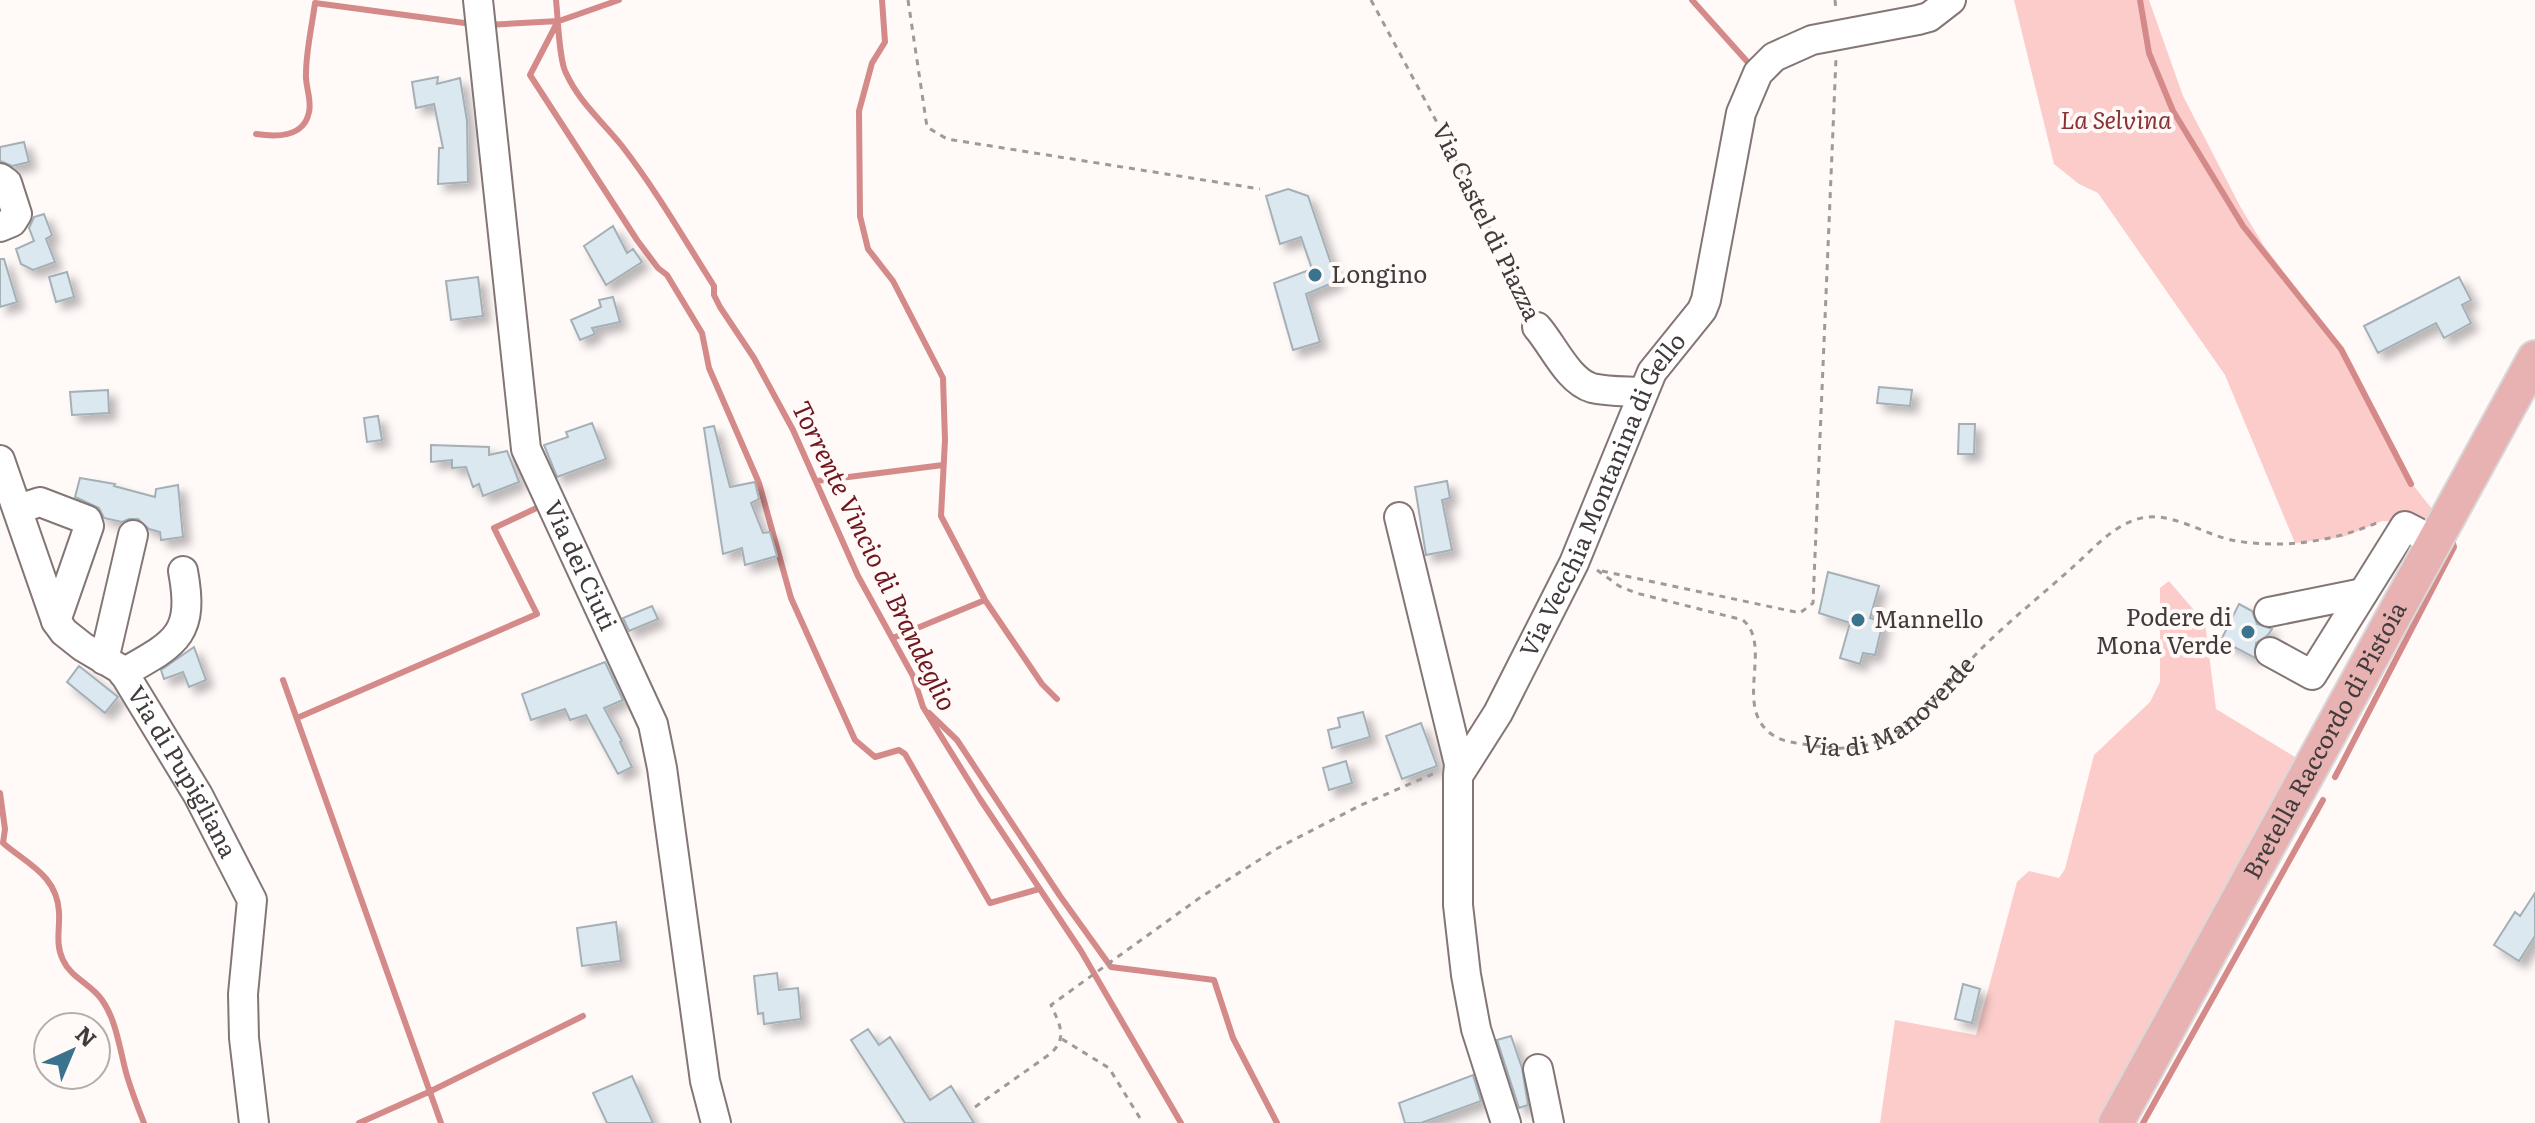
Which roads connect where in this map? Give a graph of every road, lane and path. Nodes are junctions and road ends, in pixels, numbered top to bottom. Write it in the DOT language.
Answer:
graph roads {
  1 [pos="908,0"];
  2 [pos="1371,0"];
  3 [pos="1835,0"];
  4 [pos="1951,0"];
  5 [pos="479,16"];
  6 [pos="1837,33"];
  7 [pos="0,178"];
  8 [pos="1260,189"];
  9 [pos="0,227"];
  10 [pos="1537,327"];
  11 [pos="2535,358"];
  12 [pos="1643,392"];
  13 [pos="0,460"];
  14 [pos="18,509"];
  15 [pos="1399,517"];
  16 [pos="2420,534"];
  17 [pos="133,535"];
  18 [pos="1574,563"];
  19 [pos="183,571"];
  20 [pos="1602,571"];
  21 [pos="2363,593"];
  22 [pos="2269,612"];
  23 [pos="56,621"];
  24 [pos="2270,652"];
  25 [pos="114,667"];
  26 [pos="1458,776"];
  27 [pos="1062,1039"];
  28 [pos="1538,1069"];
  29 [pos="975,1107"];
  30 [pos="254,1123"];
  31 [pos="716,1123"];
  32 [pos="1143,1123"];
  33 [pos="1506,1123"];
  34 [pos="1549,1123"];
  35 [pos="2116,1123"];
  1 -- 8 [label="path"];
  2 -- 10 [label="path, Via Castel di Piazza"];
  3 -- 6 [label="path"];
  4 -- 6 [label="street, Via Vecchia Montanina di Gello"];
  5 -- 31 [label="street, Via dei Ciuti"];
  6 -- 12 [label="street, Via Vecchia Montanina di Gello"];
  6 -- 20 [label="path"];
  7 -- 9 [label="street"];
  10 -- 12 [label="street, Via Castel di Piazza"];
  11 -- 16 [label="main road, Bretella Raccordo di Pistoia"];
  12 -- 18 [label="street, Via Vecchia Montanina di Gello"];
  13 -- 14 [label="street, Via di Pupigliana"];
  14 -- 23 [label="street, Via di Pupigliana"];
  14 -- 23 [label="street"];
  15 -- 26 [label="street"];
  16 -- 20 [label="path, Via di Manoverde"];
  16 -- 21 [label="street"];
  16 -- 35 [label="main road, Bretella Raccordo di Pistoia"];
  17 -- 25 [label="street"];
  18 -- 20 [label="path, Via di Manoverde"];
  18 -- 26 [label="street, Via Vecchia Montanina di Gello"];
  19 -- 25 [label="street"];
  21 -- 22 [label="street"];
  21 -- 24 [label="street"];
  23 -- 25 [label="street, Via di Pupigliana"];
  25 -- 30 [label="street, Via di Pupigliana"];
  26 -- 27 [label="path"];
  26 -- 33 [label="street"];
  27 -- 29 [label="path"];
  27 -- 32 [label="path"];
  28 -- 34 [label="street"];
}
